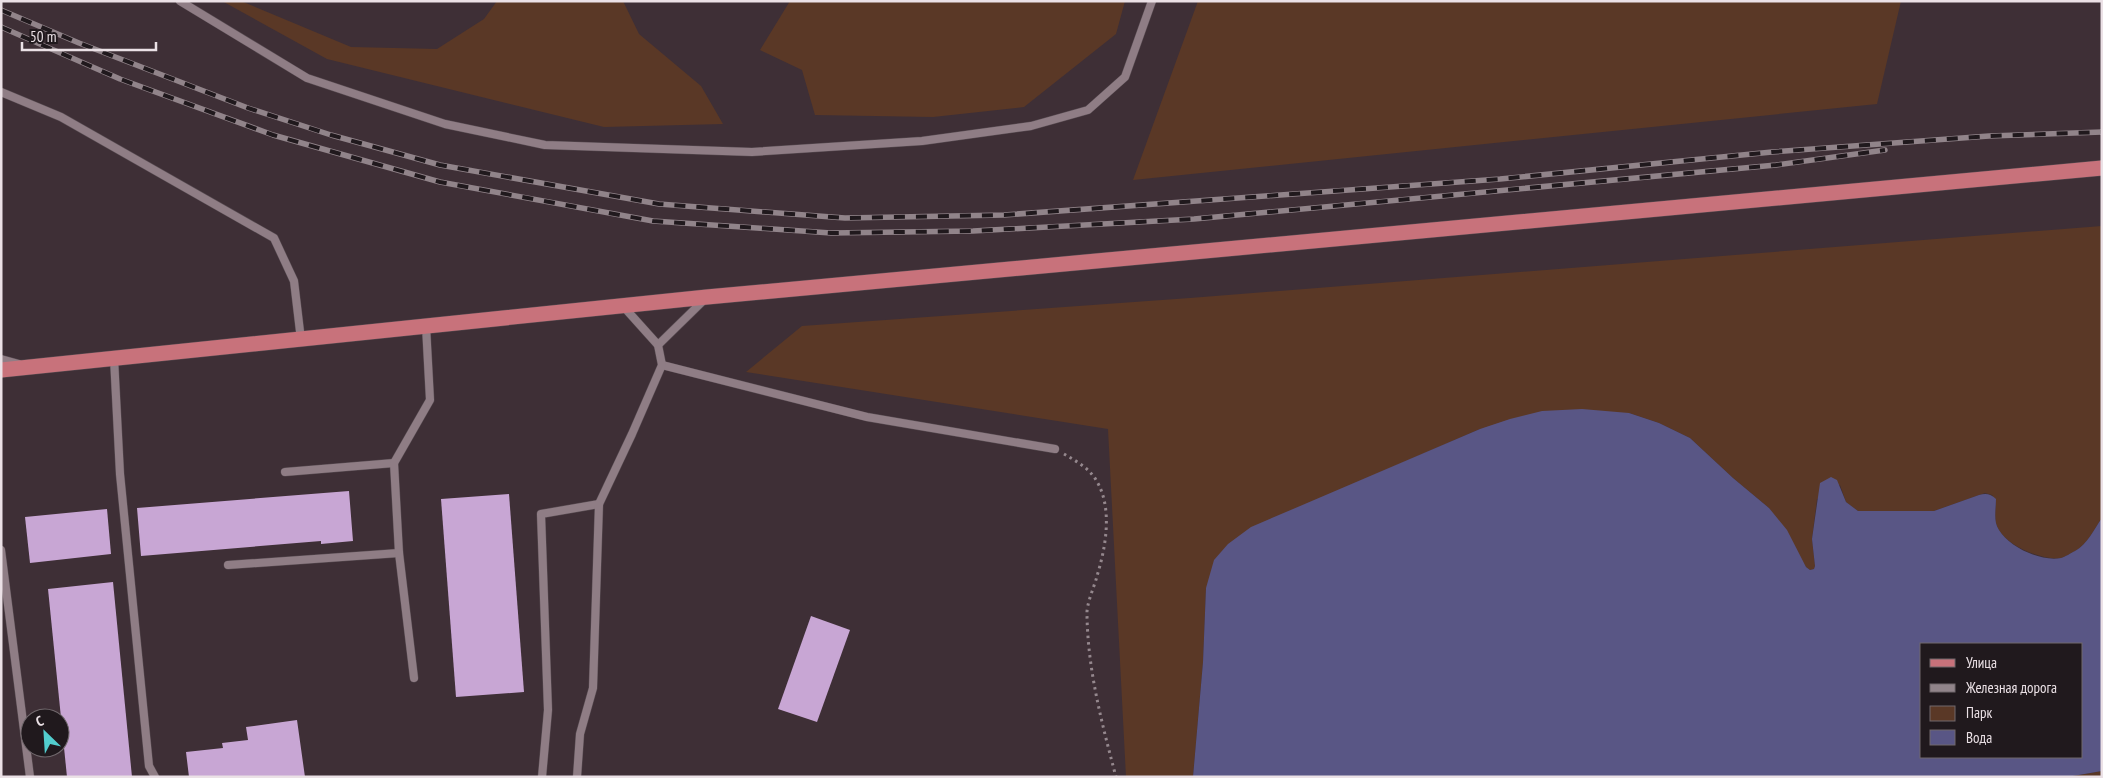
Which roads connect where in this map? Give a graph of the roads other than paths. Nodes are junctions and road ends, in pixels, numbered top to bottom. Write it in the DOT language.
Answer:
graph roads {
  1 [pos="180,1"];
  2 [pos="1152,1"];
  3 [pos="1,92"];
  4 [pos="2102,168"];
  5 [pos="707,298"];
  6 [pos="623,306"];
  7 [pos="426,326"];
  8 [pos="301,340"];
  9 [pos="658,345"];
  10 [pos="114,358"];
  11 [pos="1,359"];
  12 [pos="662,365"];
  13 [pos="33,368"];
  14 [pos="1,370"];
  15 [pos="1055,448"];
  16 [pos="394,463"];
  17 [pos="285,472"];
  18 [pos="599,504"];
  19 [pos="1,550"];
  20 [pos="399,553"];
  21 [pos="228,565"];
  22 [pos="414,678"];
  23 [pos="30,777"];
  24 [pos="155,777"];
  25 [pos="542,777"];
  26 [pos="577,777"];
  1 -- 2 [label="lane"];
  3 -- 8 [label="lane"];
  4 -- 5 [label="main road"];
  5 -- 6 [label="main road"];
  5 -- 9 [label="lane"];
  6 -- 7 [label="main road"];
  6 -- 9 [label="lane"];
  7 -- 8 [label="main road"];
  7 -- 16 [label="lane"];
  8 -- 10 [label="main road"];
  9 -- 12 [label="lane"];
  10 -- 13 [label="main road"];
  10 -- 24 [label="lane"];
  11 -- 13 [label="lane"];
  12 -- 15 [label="lane"];
  12 -- 18 [label="lane"];
  13 -- 14 [label="main road"];
  16 -- 17 [label="lane"];
  16 -- 20 [label="lane"];
  18 -- 25 [label="lane"];
  18 -- 26 [label="lane"];
  19 -- 23 [label="lane"];
  20 -- 21 [label="lane"];
  20 -- 22 [label="lane"];
}
